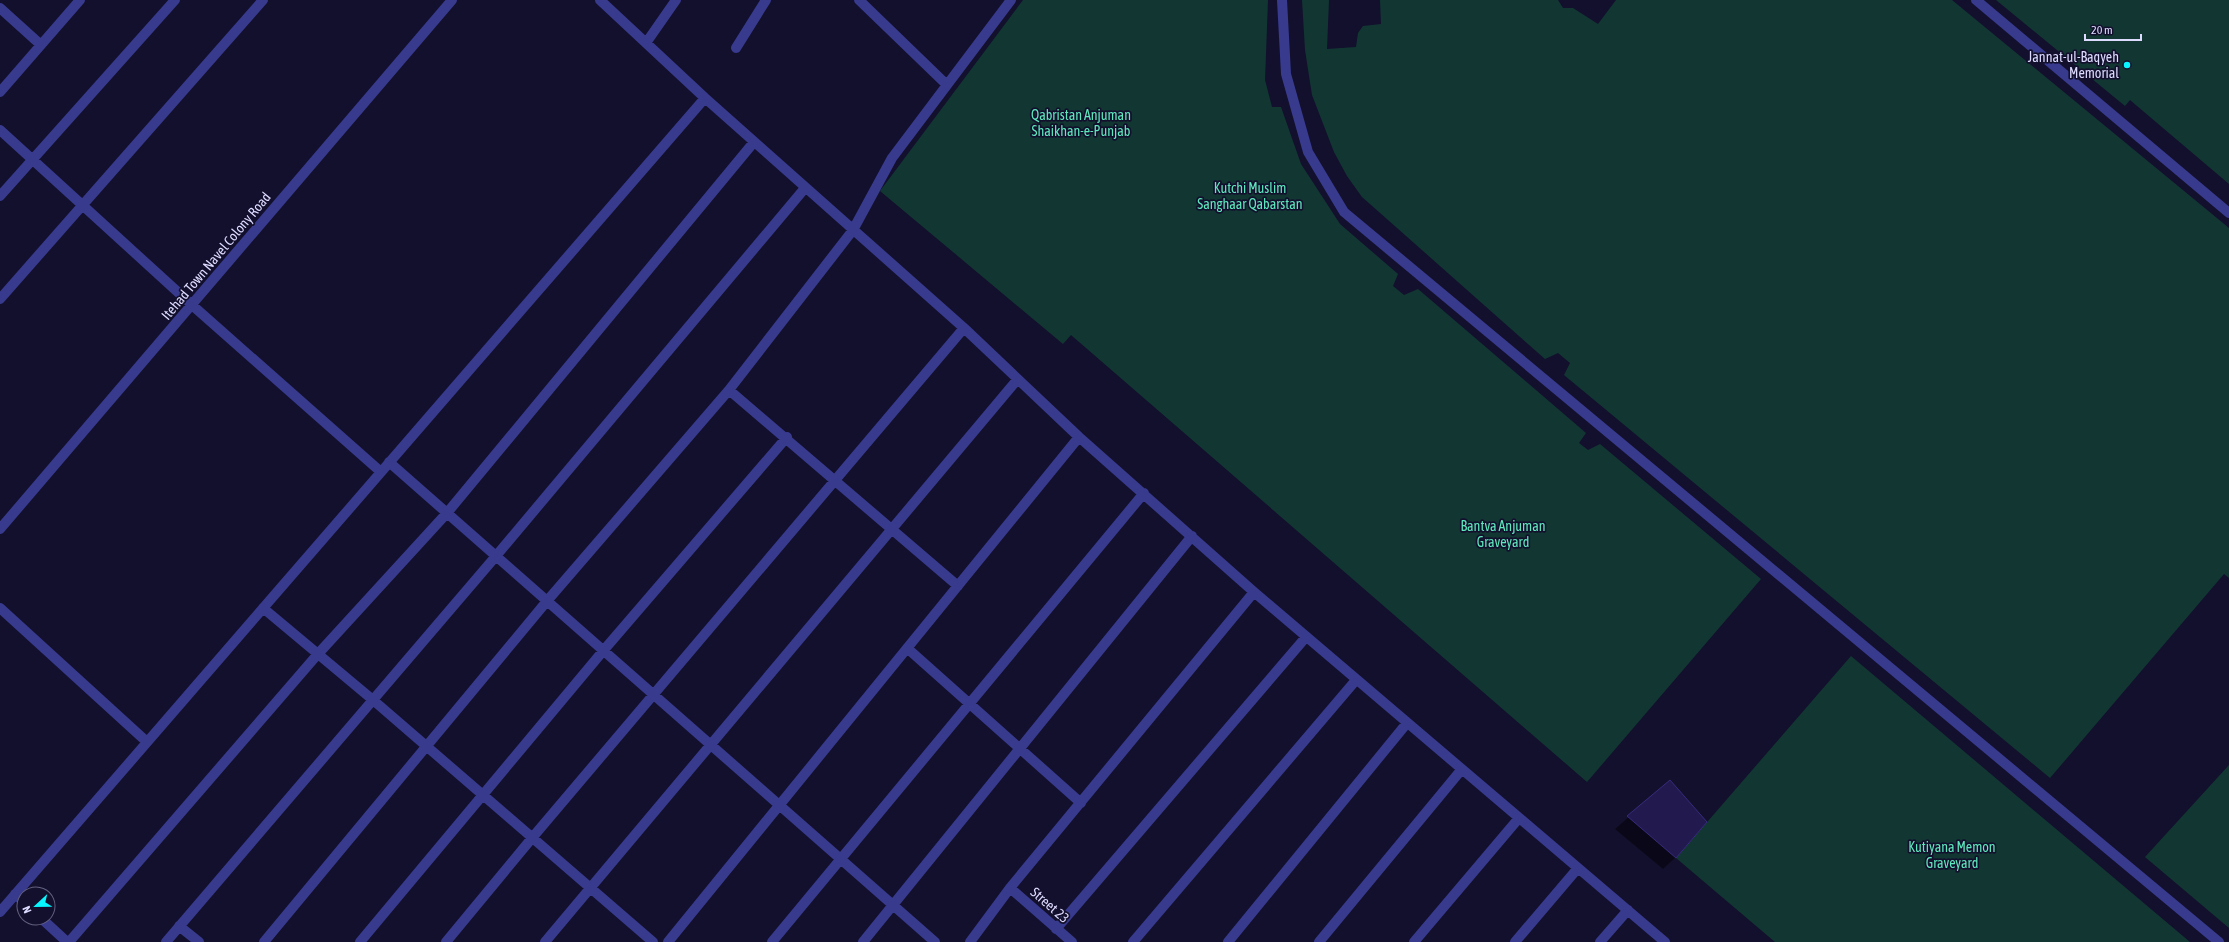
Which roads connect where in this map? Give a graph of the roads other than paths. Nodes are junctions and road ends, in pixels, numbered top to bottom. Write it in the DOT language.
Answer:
graph roads {
  1 [pos="80,0"];
  2 [pos="175,0"];
  3 [pos="263,0"];
  4 [pos="452,0"];
  5 [pos="600,0"];
  6 [pos="676,0"];
  7 [pos="766,0"];
  8 [pos="860,0"];
  9 [pos="1011,0"];
  10 [pos="1282,0"];
  11 [pos="1976,0"];
  12 [pos="0,8"];
  13 [pos="646,43"];
  14 [pos="41,45"];
  15 [pos="736,48"];
  16 [pos="947,85"];
  17 [pos="0,92"];
  18 [pos="704,98"];
  19 [pos="0,130"];
  20 [pos="754,142"];
  21 [pos="33,160"];
  22 [pos="806,188"];
  23 [pos="0,196"];
  24 [pos="82,205"];
  25 [pos="2229,213"];
  26 [pos="853,230"];
  27 [pos="0,299"];
  28 [pos="192,305"];
  29 [pos="964,328"];
  30 [pos="1017,380"];
  31 [pos="729,390"];
  32 [pos="787,437"];
  33 [pos="1079,437"];
  34 [pos="389,462"];
  35 [pos="381,472"];
  36 [pos="836,480"];
  37 [pos="1144,493"];
  38 [pos="447,513"];
  39 [pos="0,529"];
  40 [pos="891,529"];
  41 [pos="1192,536"];
  42 [pos="496,556"];
  43 [pos="958,586"];
  44 [pos="1254,592"];
  45 [pos="547,600"];
  46 [pos="0,608"];
  47 [pos="263,608"];
  48 [pos="1306,637"];
  49 [pos="907,648"];
  50 [pos="604,651"];
  51 [pos="318,654"];
  52 [pos="1356,680"];
  53 [pos="654,695"];
  54 [pos="373,700"];
  55 [pos="971,704"];
  56 [pos="1407,723"];
  57 [pos="147,742"];
  58 [pos="711,745"];
  59 [pos="426,747"];
  60 [pos="1021,750"];
  61 [pos="1462,769"];
  62 [pos="482,795"];
  63 [pos="1081,804"];
  64 [pos="779,805"];
  65 [pos="1519,818"];
  66 [pos="532,838"];
  67 [pos="841,859"];
  68 [pos="1578,868"];
  69 [pos="23,886"];
  70 [pos="591,888"];
  71 [pos="1010,888"];
  72 [pos="16,894"];
  73 [pos="894,906"];
  74 [pos="1628,910"];
  75 [pos="0,912"];
  76 [pos="50,926"];
  77 [pos="180,926"];
  78 [pos="1056,929"];
  79 [pos="362,941"];
  80 [pos="68,942"];
  81 [pos="166,942"];
  82 [pos="199,942"];
  83 [pos="264,942"];
  84 [pos="446,942"];
  85 [pos="545,942"];
  86 [pos="653,942"];
  87 [pos="668,942"];
  88 [pos="772,942"];
  89 [pos="863,942"];
  90 [pos="935,942"];
  91 [pos="970,942"];
  92 [pos="1072,942"];
  93 [pos="1133,942"];
  94 [pos="1228,942"];
  95 [pos="1319,942"];
  96 [pos="1414,942"];
  97 [pos="1515,942"];
  98 [pos="1600,942"];
  99 [pos="1665,942"];
  100 [pos="2219,942"];
  1 -- 14 [label="street"];
  2 -- 21 [label="street"];
  3 -- 24 [label="street"];
  4 -- 28 [label="street, Itehad Town Navel Colony Road"];
  5 -- 13 [label="street"];
  6 -- 13 [label="street"];
  7 -- 15 [label="street"];
  8 -- 16 [label="street"];
  9 -- 16 [label="street"];
  10 -- 100 [label="street"];
  11 -- 25 [label="street"];
  12 -- 14 [label="street"];
  13 -- 18 [label="street"];
  14 -- 17 [label="street"];
  16 -- 26 [label="street"];
  18 -- 20 [label="street"];
  18 -- 34 [label="street"];
  19 -- 21 [label="street"];
  20 -- 22 [label="street"];
  20 -- 38 [label="street"];
  21 -- 23 [label="street"];
  21 -- 24 [label="street"];
  22 -- 26 [label="street"];
  22 -- 42 [label="street"];
  24 -- 27 [label="street"];
  24 -- 28 [label="street"];
  26 -- 29 [label="street"];
  26 -- 31 [label="street"];
  28 -- 35 [label="street"];
  28 -- 39 [label="street, Itehad Town Navel Colony Road"];
  29 -- 30 [label="street"];
  29 -- 36 [label="street"];
  30 -- 33 [label="street"];
  30 -- 40 [label="street"];
  31 -- 32 [label="street"];
  31 -- 45 [label="street"];
  32 -- 36 [label="street"];
  32 -- 50 [label="street"];
  33 -- 37 [label="street"];
  33 -- 43 [label="street"];
  34 -- 35 [label="street"];
  34 -- 38 [label="street"];
  35 -- 47 [label="street"];
  36 -- 40 [label="street"];
  36 -- 53 [label="street"];
  37 -- 41 [label="street"];
  37 -- 55 [label="street"];
  38 -- 42 [label="street"];
  38 -- 51 [label="street"];
  40 -- 43 [label="street"];
  40 -- 58 [label="street"];
  41 -- 44 [label="street"];
  41 -- 60 [label="street"];
  42 -- 45 [label="street"];
  42 -- 54 [label="street"];
  43 -- 49 [label="street"];
  44 -- 48 [label="street"];
  44 -- 63 [label="street"];
  45 -- 50 [label="street"];
  45 -- 59 [label="street"];
  46 -- 57 [label="street"];
  47 -- 51 [label="street"];
  47 -- 57 [label="street"];
  48 -- 52 [label="street"];
  48 -- 78 [label="street"];
  49 -- 55 [label="street"];
  49 -- 64 [label="street"];
  50 -- 53 [label="street"];
  50 -- 62 [label="street"];
  51 -- 54 [label="street"];
  51 -- 80 [label="street"];
  52 -- 56 [label="street"];
  52 -- 93 [label="street"];
  53 -- 58 [label="street"];
  53 -- 66 [label="street"];
  54 -- 59 [label="street"];
  54 -- 77 [label="street"];
  55 -- 60 [label="street"];
  55 -- 67 [label="street"];
  56 -- 61 [label="street"];
  56 -- 94 [label="street"];
  57 -- 69 [label="street"];
  58 -- 64 [label="street"];
  58 -- 70 [label="street"];
  59 -- 62 [label="street"];
  59 -- 83 [label="street"];
  60 -- 63 [label="street"];
  60 -- 73 [label="street"];
  61 -- 65 [label="street"];
  61 -- 95 [label="street"];
  62 -- 66 [label="street"];
  62 -- 79 [label="street"];
  63 -- 71 [label="street"];
  64 -- 67 [label="street"];
  64 -- 87 [label="street"];
  65 -- 68 [label="street"];
  65 -- 96 [label="street"];
  66 -- 70 [label="street"];
  66 -- 84 [label="street"];
  67 -- 73 [label="street"];
  67 -- 88 [label="street"];
  68 -- 74 [label="street"];
  68 -- 97 [label="street"];
  70 -- 85 [label="street"];
  70 -- 86 [label="street"];
  71 -- 78 [label="street, Street 23"];
  71 -- 91 [label="street"];
  72 -- 75 [label="street"];
  73 -- 89 [label="street"];
  73 -- 90 [label="street"];
  74 -- 98 [label="street"];
  74 -- 99 [label="street"];
  76 -- 80 [label="street"];
  77 -- 81 [label="street"];
  77 -- 82 [label="street"];
  78 -- 92 [label="street, Street 23"];
}
